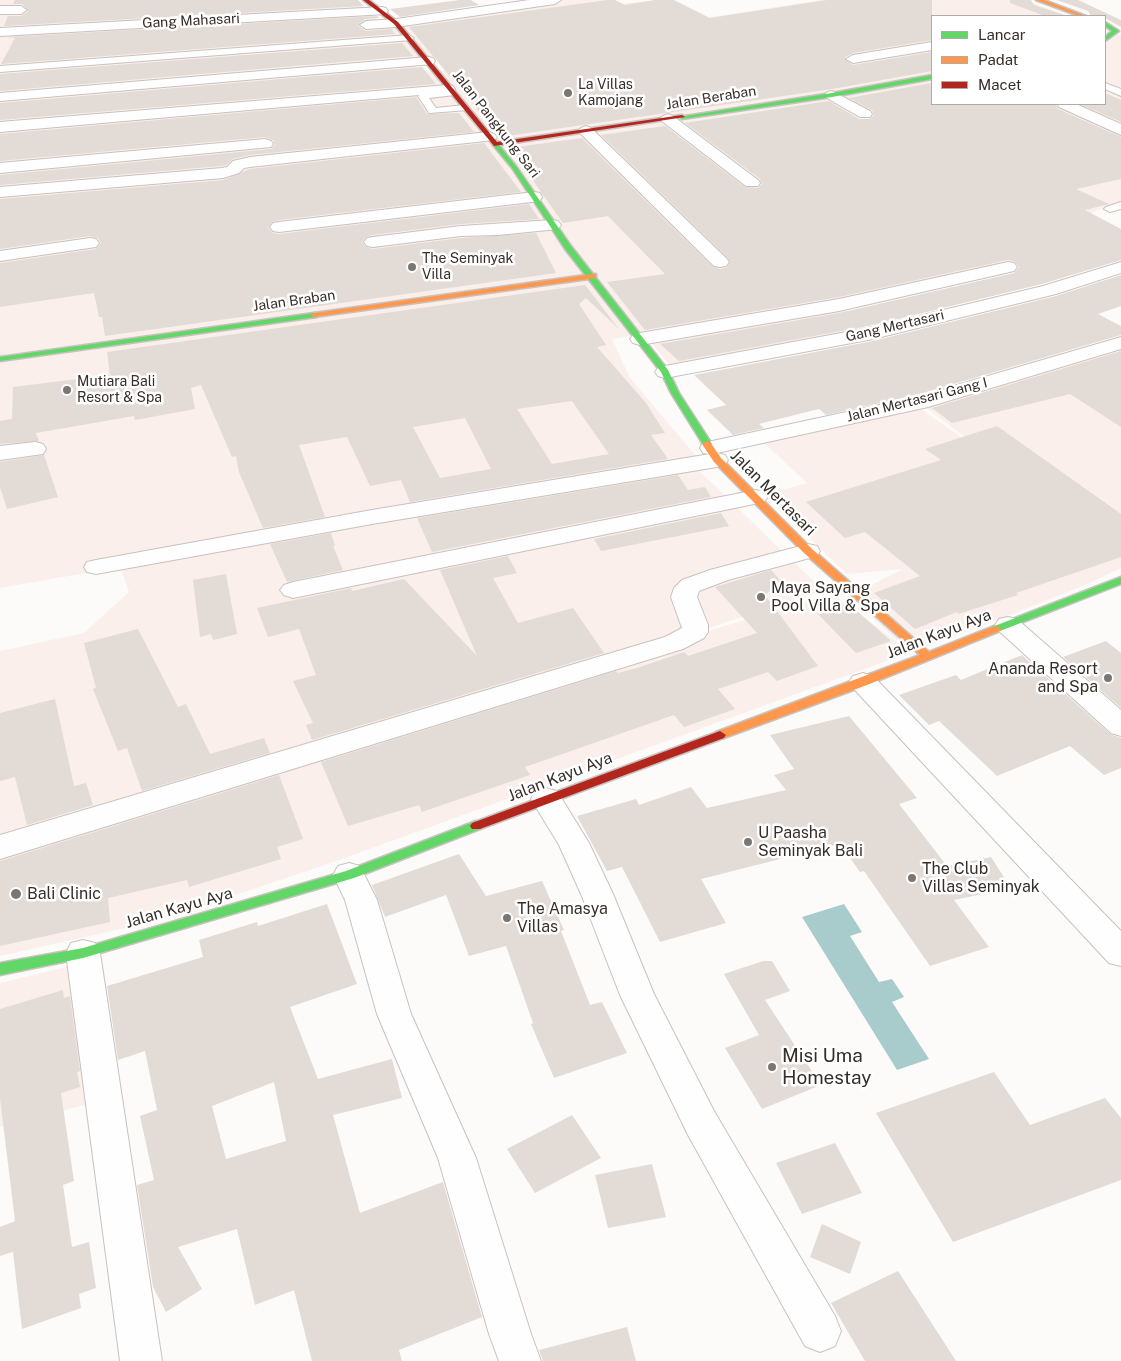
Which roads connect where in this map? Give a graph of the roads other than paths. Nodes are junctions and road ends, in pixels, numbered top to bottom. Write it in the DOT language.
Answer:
graph roads {
  1 [pos="366,0"];
  2 [pos="555,0"];
  3 [pos="1039,0"];
  4 [pos="0,10"];
  5 [pos="21,10"];
  6 [pos="382,10"];
  7 [pos="1080,15"];
  8 [pos="396,23"];
  9 [pos="278,30"];
  10 [pos="0,32"];
  11 [pos="410,38"];
  12 [pos="931,46"];
  13 [pos="853,59"];
  14 [pos="428,61"];
  15 [pos="0,69"];
  16 [pos="931,77"];
  17 [pos="1106,86"];
  18 [pos="450,91"];
  19 [pos="1121,93"];
  20 [pos="832,94"];
  21 [pos="0,97"];
  22 [pos="1066,105"];
  23 [pos="464,108"];
  24 [pos="865,114"];
  25 [pos="668,119"];
  26 [pos="478,124"];
  27 [pos="0,127"];
  28 [pos="1121,130"];
  29 [pos="586,131"];
  30 [pos="355,136"];
  31 [pos="492,141"];
  32 [pos="276,143"];
  33 [pos="0,168"];
  34 [pos="752,183"];
  35 [pos="0,192"];
  36 [pos="534,197"];
  37 [pos="552,224"];
  38 [pos="279,227"];
  39 [pos="373,242"];
  40 [pos="90,243"];
  41 [pos="0,256"];
  42 [pos="720,262"];
  43 [pos="1008,267"];
  44 [pos="1121,267"];
  45 [pos="593,276"];
  46 [pos="640,339"];
  47 [pos="1121,342"];
  48 [pos="0,359"];
  49 [pos="665,372"];
  50 [pos="35,449"];
  51 [pos="0,453"];
  52 [pos="714,454"];
  53 [pos="756,497"];
  54 [pos="808,551"];
  55 [pos="96,567"];
  56 [pos="1121,580"];
  57 [pos="293,590"];
  58 [pos="1008,625"];
  59 [pos="927,656"];
  60 [pos="863,682"];
  61 [pos="1121,726"];
  62 [pos="546,799"];
  63 [pos="0,847"];
  64 [pos="349,875"];
  65 [pos="83,953"];
  66 [pos="1121,954"];
  67 [pos="0,969"];
  68 [pos="820,1331"];
  69 [pos="140,1361"];
  70 [pos="520,1361"];
  1 -- 6 [label="street, Jalan Pangkung Sari"];
  2 -- 8 [label="street"];
  3 -- 7 [label="street"];
  4 -- 5 [label="street"];
  6 -- 8 [label="street, Jalan Pangkung Sari"];
  6 -- 10 [label="street, Gang Mahasari"];
  8 -- 9 [label="street"];
  8 -- 11 [label="street, Jalan Pangkung Sari"];
  11 -- 14 [label="street, Jalan Pangkung Sari"];
  11 -- 15 [label="lane"];
  12 -- 13 [label="street"];
  14 -- 18 [label="street, Jalan Pangkung Sari"];
  14 -- 21 [label="street"];
  16 -- 20 [label="street, Jalan Beraban"];
  17 -- 19 [label="lane"];
  18 -- 23 [label="street, Jalan Pangkung Sari"];
  18 -- 23 [label="lane"];
  18 -- 27 [label="street"];
  20 -- 24 [label="street"];
  20 -- 25 [label="street, Jalan Beraban"];
  22 -- 28 [label="street"];
  23 -- 26 [label="street, Jalan Pangkung Sari"];
  25 -- 29 [label="street, Jalan Beraban"];
  25 -- 34 [label="street"];
  26 -- 30 [label="street"];
  26 -- 31 [label="street, Jalan Pangkung Sari"];
  29 -- 31 [label="street, Jalan Beraban"];
  29 -- 42 [label="street"];
  31 -- 35 [label="street"];
  31 -- 36 [label="street, Jalan Pangkung Sari"];
  32 -- 33 [label="street"];
  36 -- 37 [label="street, Jalan Pangkung Sari"];
  36 -- 38 [label="street"];
  37 -- 39 [label="street"];
  37 -- 45 [label="street, Jalan Pangkung Sari"];
  40 -- 41 [label="street"];
  43 -- 46 [label="street"];
  44 -- 49 [label="street, Gang Mertasari"];
  45 -- 46 [label="street, Jalan Mertasari"];
  45 -- 48 [label="street, Jalan Braban"];
  46 -- 49 [label="street, Jalan Mertasari"];
  47 -- 52 [label="street, Jalan Mertasari Gang I"];
  49 -- 52 [label="street, Jalan Mertasari"];
  50 -- 51 [label="street"];
  52 -- 53 [label="street, Jalan Mertasari"];
  52 -- 55 [label="street, Jalan Mertasari Gang I"];
  53 -- 54 [label="street, Jalan Mertasari"];
  53 -- 57 [label="street"];
  54 -- 59 [label="street, Jalan Mertasari"];
  54 -- 63 [label="street"];
  56 -- 58 [label="street, Jalan Kayu Aya"];
  58 -- 59 [label="street, Jalan Kayu Aya"];
  58 -- 61 [label="street"];
  59 -- 60 [label="street, Jalan Kayu Aya"];
  60 -- 62 [label="street, Jalan Kayu Aya"];
  60 -- 66 [label="street"];
  62 -- 64 [label="street, Jalan Kayu Aya"];
  62 -- 68 [label="street"];
  64 -- 65 [label="street, Jalan Kayu Aya"];
  64 -- 70 [label="street"];
  65 -- 67 [label="street, Jalan Kayu Aya"];
  65 -- 69 [label="street"];
}
